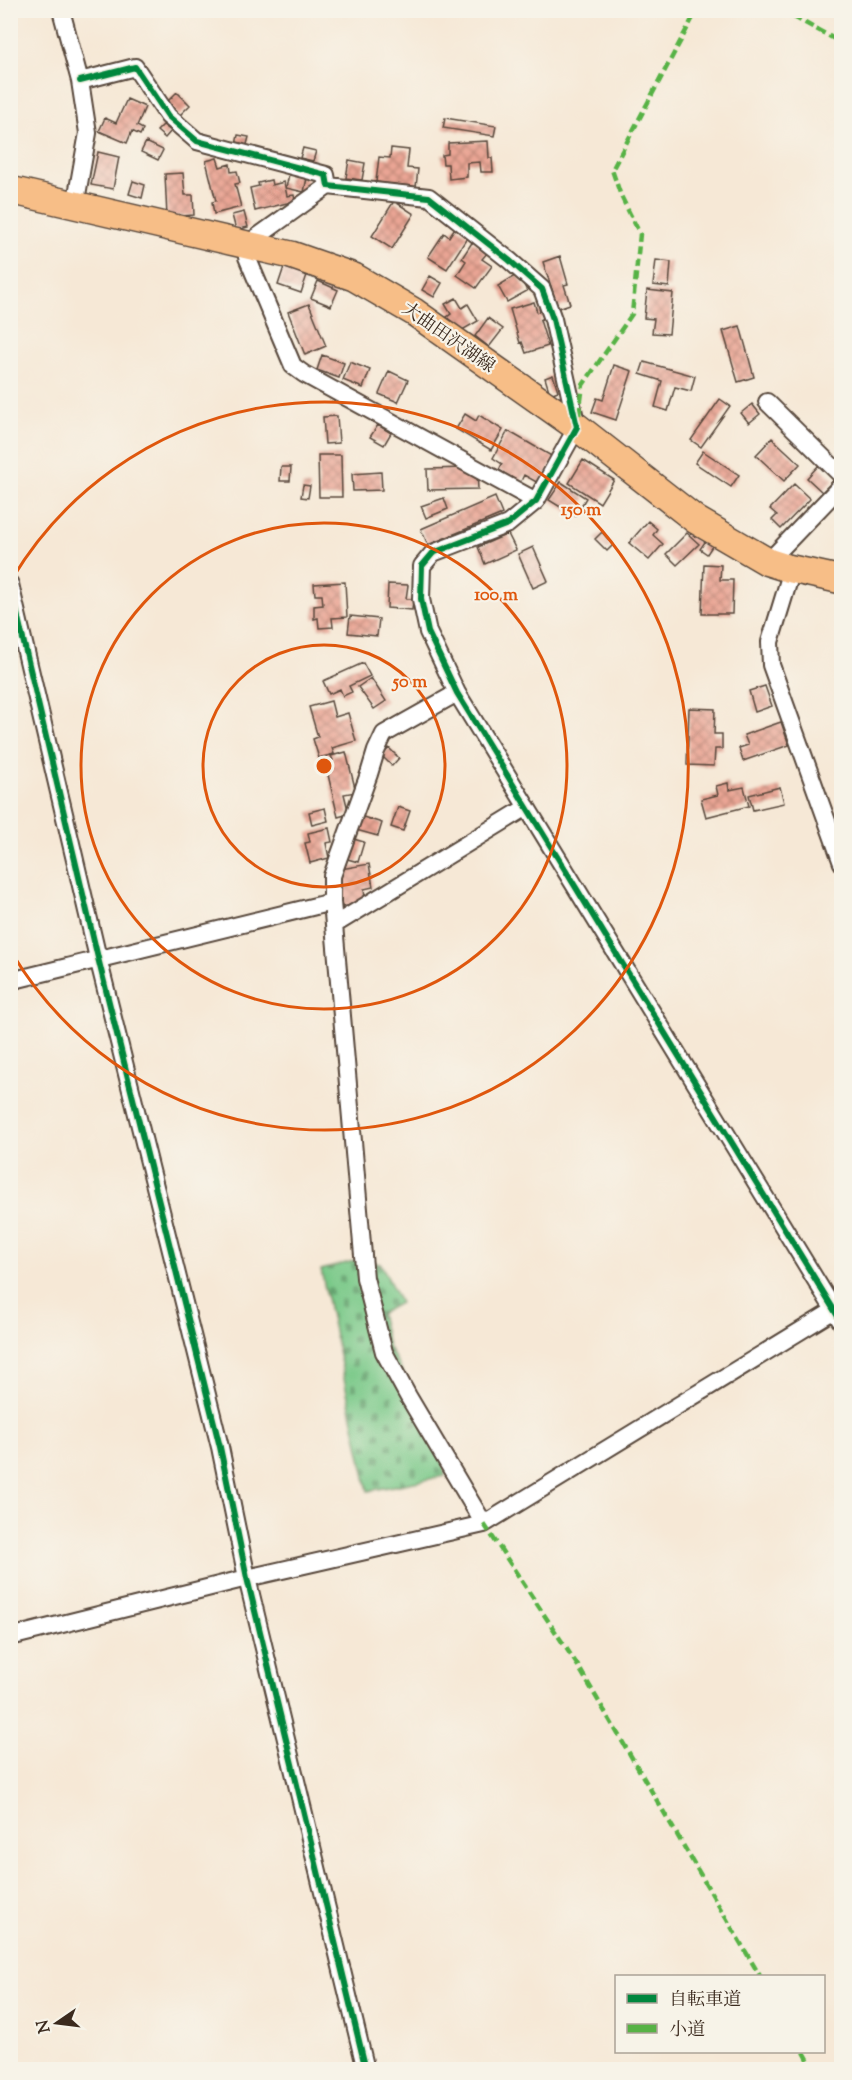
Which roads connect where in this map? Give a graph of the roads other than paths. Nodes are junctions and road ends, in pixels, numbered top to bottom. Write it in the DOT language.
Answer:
graph roads {
  1 [pos="61,10"];
  2 [pos="80,81"];
  3 [pos="328,186"];
  4 [pos="10,190"];
  5 [pos="75,206"];
  6 [pos="246,245"];
  7 [pos="766,402"];
  8 [pos="577,427"];
  9 [pos="842,476"];
  10 [pos="842,483"];
  11 [pos="536,501"];
  12 [pos="780,566"];
  13 [pos="842,580"];
  14 [pos="10,584"];
  15 [pos="457,693"];
  16 [pos="526,807"];
  17 [pos="842,863"];
  18 [pos="332,902"];
  19 [pos="334,925"];
  20 [pos="98,958"];
  21 [pos="10,981"];
  22 [pos="839,1313"];
  23 [pos="484,1524"];
  24 [pos="247,1578"];
  25 [pos="10,1637"];
  26 [pos="366,2070"];
  1 -- 2 [label="street"];
  2 -- 3 [label="street"];
  2 -- 5 [label="street"];
  3 -- 6 [label="street"];
  3 -- 8 [label="street"];
  4 -- 5 [label="main road, 大曲田沢湖線"];
  5 -- 6 [label="main road, 大曲田沢湖線"];
  6 -- 8 [label="main road, 大曲田沢湖線"];
  6 -- 11 [label="street"];
  7 -- 9 [label="street"];
  8 -- 11 [label="street"];
  8 -- 12 [label="main road, 大曲田沢湖線"];
  10 -- 12 [label="street"];
  11 -- 15 [label="street"];
  12 -- 13 [label="main road, 大曲田沢湖線"];
  12 -- 17 [label="street"];
  14 -- 20 [label="street"];
  15 -- 16 [label="street"];
  15 -- 18 [label="street"];
  16 -- 19 [label="street"];
  16 -- 22 [label="street"];
  18 -- 19 [label="street"];
  18 -- 20 [label="street"];
  19 -- 23 [label="street"];
  20 -- 21 [label="street"];
  20 -- 24 [label="street"];
  22 -- 23 [label="street"];
  23 -- 24 [label="street"];
  24 -- 25 [label="street"];
  24 -- 26 [label="street"];
}
